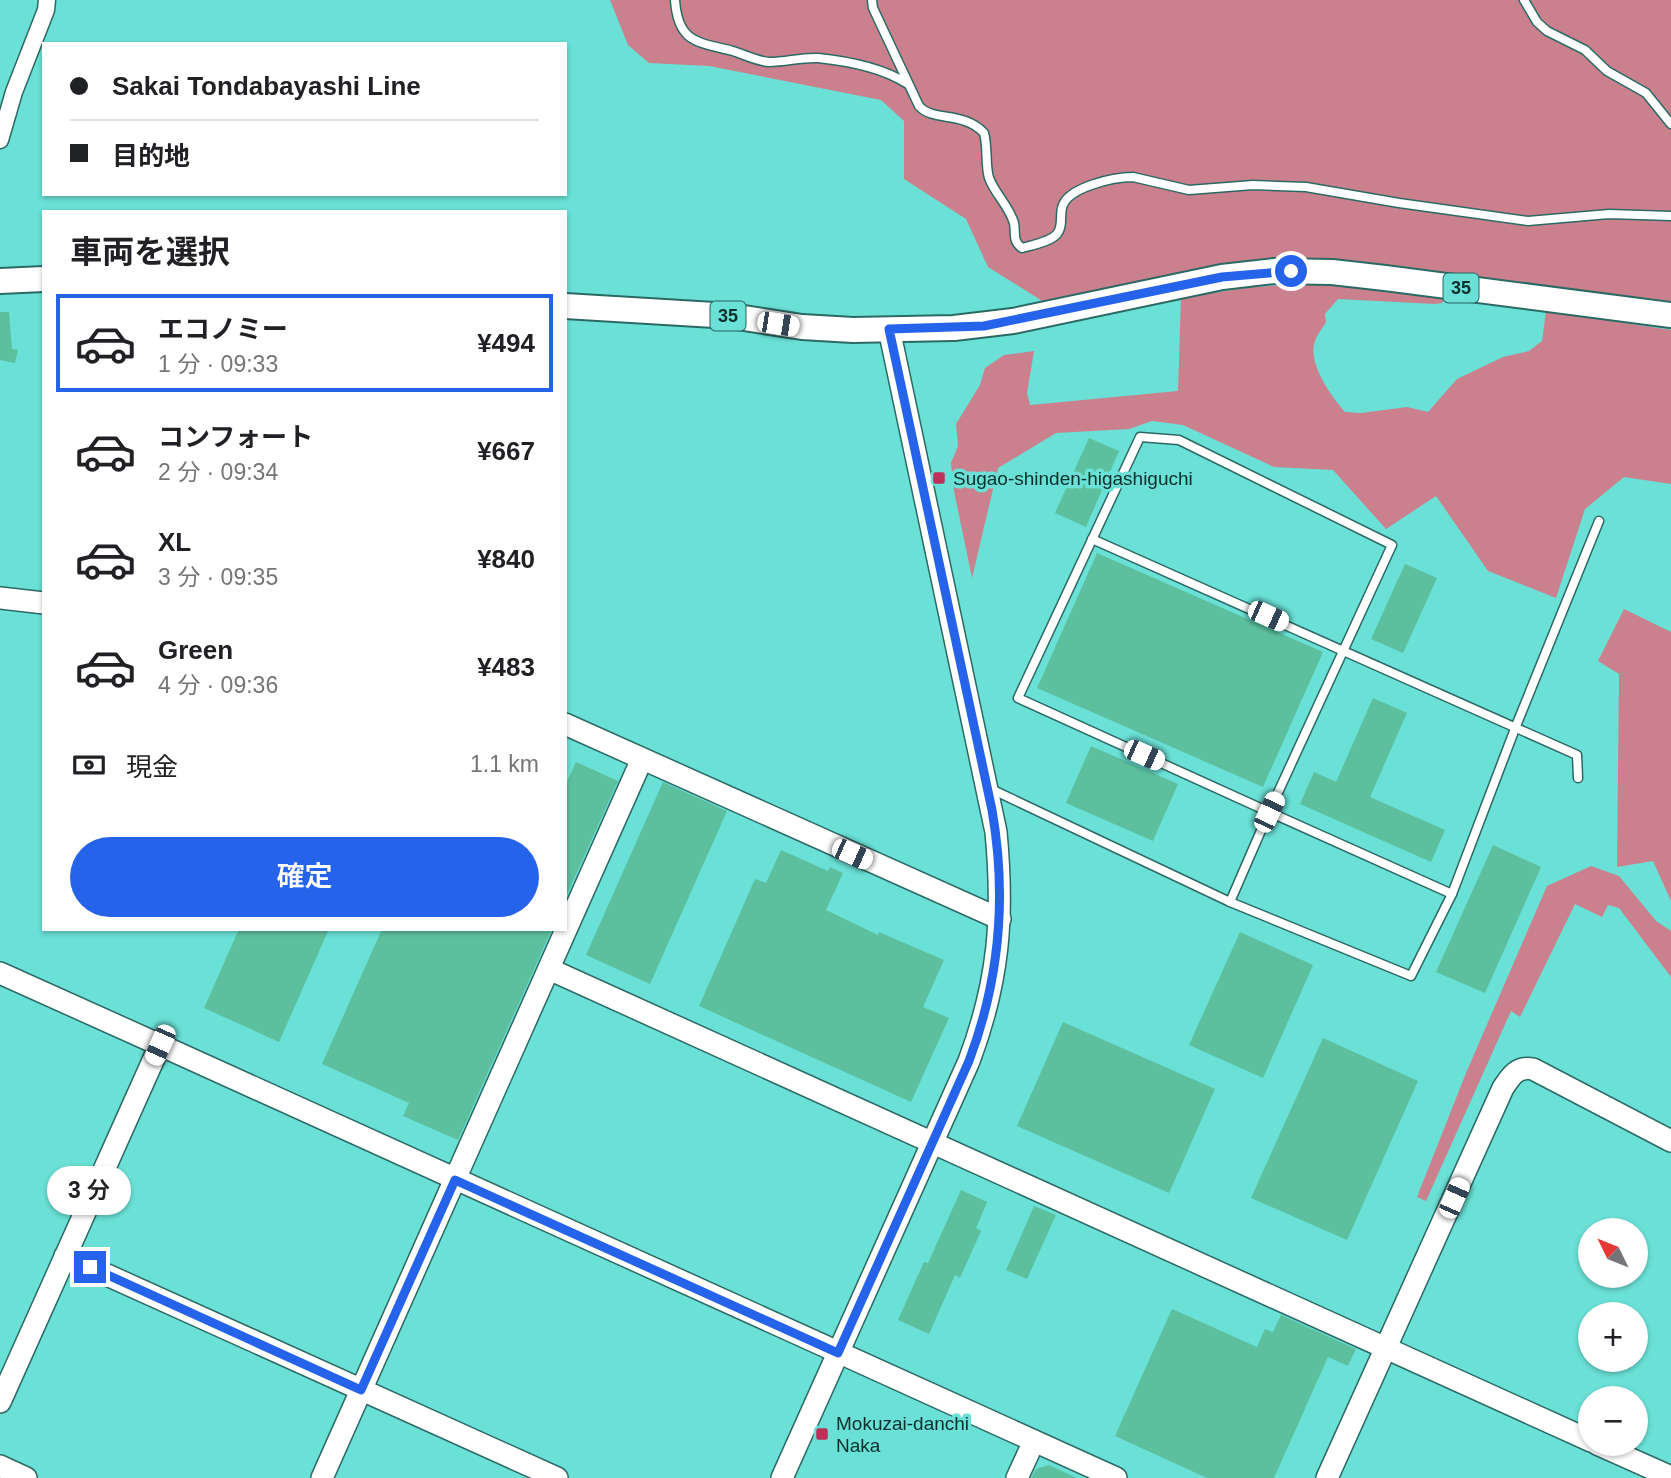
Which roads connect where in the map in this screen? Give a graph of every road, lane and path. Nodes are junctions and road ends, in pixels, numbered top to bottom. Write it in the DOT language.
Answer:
graph roads {
  1 [pos="47,0"];
  2 [pos="675,0"];
  3 [pos="872,0"];
  4 [pos="1524,0"];
  5 [pos="908,84"];
  6 [pos="1671,124"];
  7 [pos="0,140"];
  8 [pos="1671,216"];
  9 [pos="42,279"];
  10 [pos="0,281"];
  11 [pos="567,306"];
  12 [pos="1671,315"];
  13 [pos="889,329"];
  14 [pos="1599,521"];
  15 [pos="1092,539"];
  16 [pos="0,598"];
  17 [pos="42,604"];
  18 [pos="1343,650"];
  19 [pos="567,725"];
  20 [pos="1516,726"];
  21 [pos="642,758"];
  22 [pos="1578,778"];
  23 [pos="988,787"];
  24 [pos="1269,812"];
  25 [pos="1452,894"];
  26 [pos="1230,902"];
  27 [pos="1000,919"];
  28 [pos="567,928"];
  29 [pos="566,931"];
  30 [pos="549,969"];
  31 [pos="0,973"];
  32 [pos="160,1045"];
  33 [pos="1671,1141"];
  34 [pos="932,1142"];
  35 [pos="455,1180"];
  36 [pos="65,1256"];
  37 [pos="1386,1348"];
  38 [pos="838,1353"];
  39 [pos="361,1390"];
  40 [pos="0,1402"];
  41 [pos="1578,1435"];
  42 [pos="1034,1441"];
  43 [pos="1624,1456"];
  44 [pos="0,1465"];
  45 [pos="1671,1477"];
  46 [pos="26,1478"];
  47 [pos="322,1478"];
  48 [pos="557,1478"];
  49 [pos="782,1478"];
  50 [pos="1017,1478"];
  51 [pos="1116,1478"];
  52 [pos="1327,1478"];
  1 -- 7 [label="street"];
  2 -- 5 [label="lane"];
  3 -- 5 [label="lane"];
  4 -- 6 [label="lane"];
  5 -- 8 [label="lane"];
  9 -- 10 [label="main road"];
  11 -- 13 [label="main road, 35"];
  12 -- 13 [label="main road, 35"];
  13 -- 23 [label="street"];
  14 -- 20 [label="lane"];
  15 -- 18 [label="lane"];
  15 -- 18 [label="lane"];
  15 -- 24 [label="lane"];
  16 -- 17 [label="street"];
  18 -- 20 [label="lane"];
  18 -- 24 [label="lane"];
  19 -- 21 [label="street"];
  20 -- 22 [label="lane"];
  20 -- 25 [label="lane"];
  21 -- 27 [label="street"];
  21 -- 28 [label="street"];
  23 -- 26 [label="lane"];
  23 -- 27 [label="street"];
  24 -- 25 [label="lane"];
  24 -- 26 [label="lane"];
  25 -- 26 [label="lane"];
  27 -- 34 [label="street"];
  29 -- 30 [label="street"];
  30 -- 34 [label="street"];
  30 -- 35 [label="street"];
  31 -- 32 [label="street"];
  32 -- 35 [label="street"];
  32 -- 36 [label="street"];
  33 -- 37 [label="street"];
  34 -- 37 [label="street"];
  34 -- 38 [label="street"];
  35 -- 38 [label="street"];
  35 -- 39 [label="street"];
  36 -- 39 [label="street"];
  36 -- 40 [label="street"];
  37 -- 41 [label="street"];
  37 -- 52 [label="street"];
  38 -- 42 [label="street"];
  38 -- 49 [label="street"];
  39 -- 47 [label="street"];
  39 -- 48 [label="street"];
  42 -- 50 [label="street"];
  42 -- 51 [label="street"];
  43 -- 45 [label="street"];
  44 -- 46 [label="street"];
}
